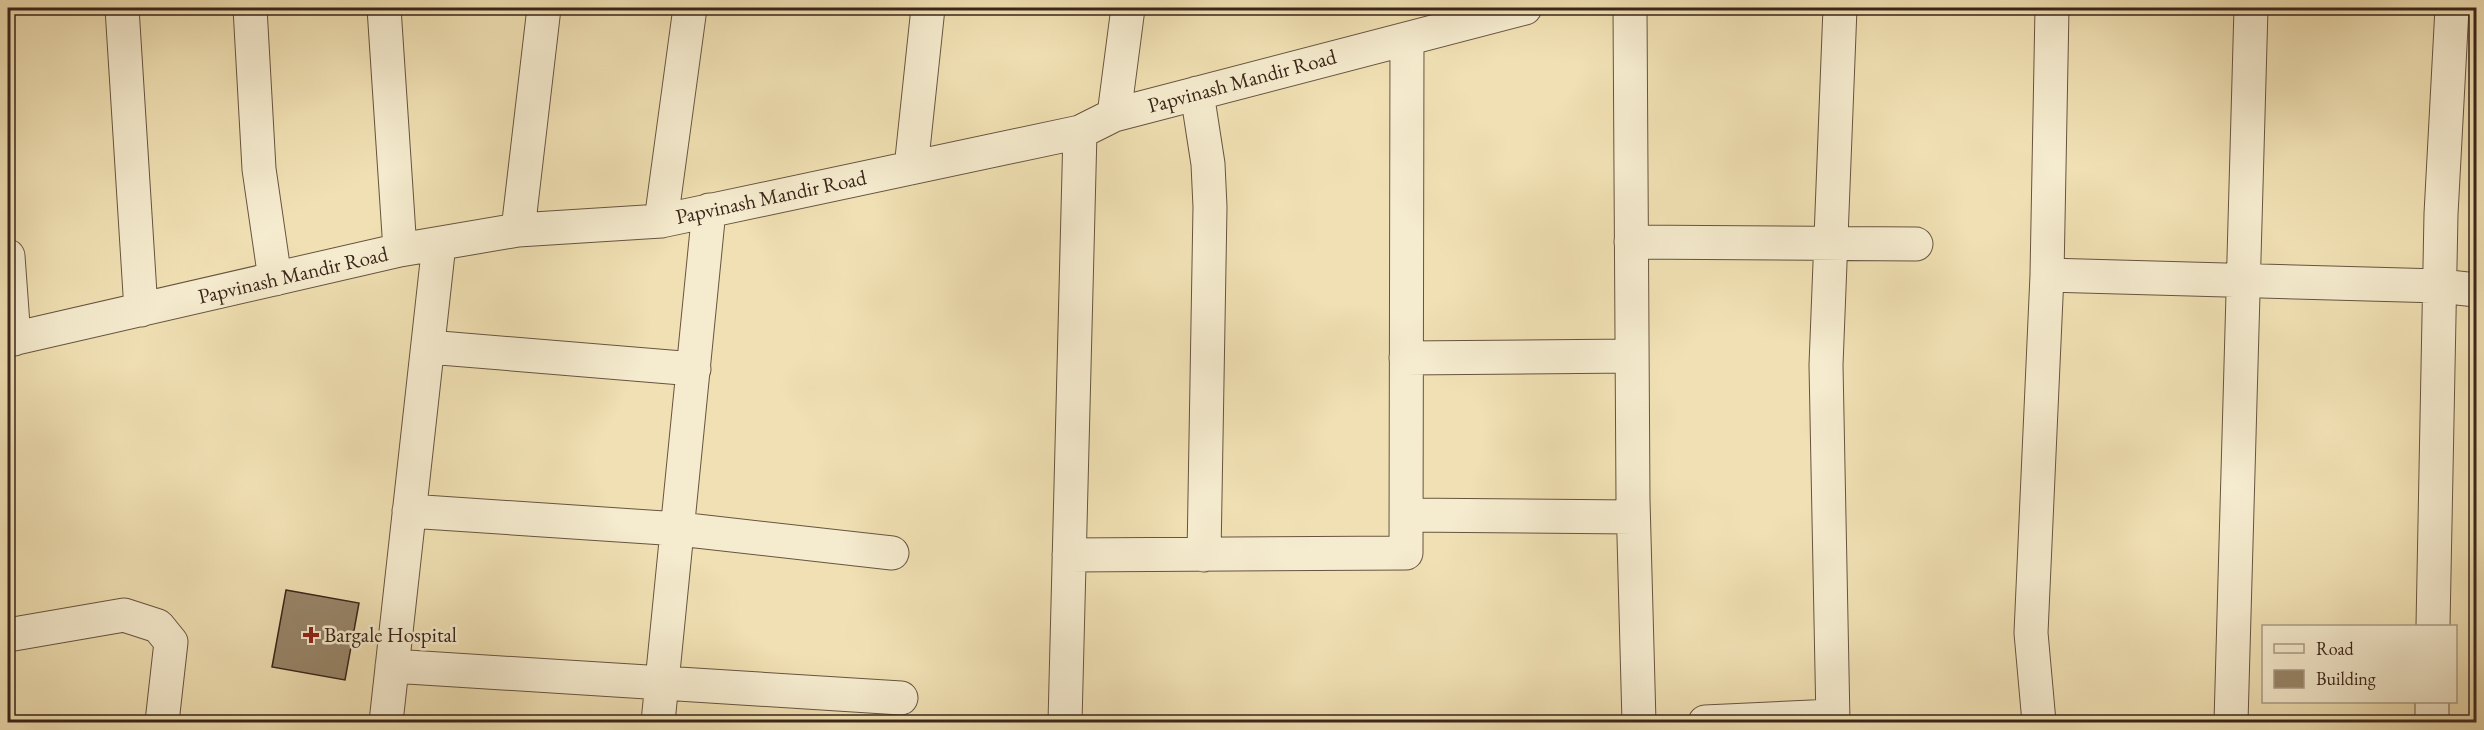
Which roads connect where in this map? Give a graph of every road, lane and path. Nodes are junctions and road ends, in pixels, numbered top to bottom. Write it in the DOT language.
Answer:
graph roads {
  1 [pos="122,8"];
  2 [pos="250,8"];
  3 [pos="384,8"];
  4 [pos="544,8"];
  5 [pos="690,8"];
  6 [pos="928,8"];
  7 [pos="1128,8"];
  8 [pos="1525,8"];
  9 [pos="1630,8"];
  10 [pos="1840,8"];
  11 [pos="2052,8"];
  12 [pos="2251,8"];
  13 [pos="2452,8"];
  14 [pos="1407,39"];
  15 [pos="1197,93"];
  16 [pos="1114,115"];
  17 [pos="1080,132"];
  18 [pos="911,168"];
  19 [pos="709,210"];
  20 [pos="661,221"];
  21 [pos="518,230"];
  22 [pos="1631,242"];
  23 [pos="1831,243"];
  24 [pos="439,244"];
  25 [pos="1916,244"];
  26 [pos="400,250"];
  27 [pos="8,255"];
  28 [pos="2046,275"];
  29 [pos="275,279"];
  30 [pos="2242,282"];
  31 [pos="2440,286"];
  32 [pos="2476,290"];
  33 [pos="141,310"];
  34 [pos="11,340"];
  35 [pos="428,347"];
  36 [pos="1632,356"];
  37 [pos="1406,358"];
  38 [pos="694,369"];
  39 [pos="409,511"];
  40 [pos="1406,515"];
  41 [pos="1633,517"];
  42 [pos="679,529"];
  43 [pos="892,553"];
  44 [pos="1070,555"];
  45 [pos="1203,555"];
  46 [pos="2433,625"];
  47 [pos="8,635"];
  48 [pos="392,666"];
  49 [pos="662,682"];
  50 [pos="901,698"];
  51 [pos="2432,703"];
  52 [pos="1833,719"];
  53 [pos="162,723"];
  54 [pos="386,723"];
  55 [pos="658,723"];
  56 [pos="1065,723"];
  57 [pos="1639,723"];
  58 [pos="1705,723"];
  59 [pos="2039,723"];
  60 [pos="2231,723"];
  61 [pos="2432,723"];
  1 -- 33 [label="street"];
  2 -- 29 [label="street"];
  3 -- 26 [label="street"];
  4 -- 21 [label="street"];
  5 -- 20 [label="street"];
  6 -- 18 [label="street"];
  7 -- 16 [label="street"];
  8 -- 14 [label="street, Papvinash Mandir Road"];
  9 -- 22 [label="street"];
  10 -- 23 [label="street"];
  11 -- 28 [label="street"];
  12 -- 30 [label="street"];
  13 -- 31 [label="street"];
  14 -- 15 [label="street, Papvinash Mandir Road"];
  14 -- 37 [label="street"];
  15 -- 16 [label="street, Papvinash Mandir Road"];
  15 -- 45 [label="street"];
  16 -- 17 [label="street, Papvinash Mandir Road"];
  17 -- 18 [label="street, Papvinash Mandir Road"];
  17 -- 44 [label="street"];
  18 -- 19 [label="street, Papvinash Mandir Road"];
  19 -- 20 [label="street, Papvinash Mandir Road"];
  19 -- 38 [label="street"];
  20 -- 21 [label="street, Papvinash Mandir Road"];
  21 -- 24 [label="street, Papvinash Mandir Road"];
  22 -- 23 [label="street"];
  22 -- 36 [label="street"];
  23 -- 25 [label="street"];
  23 -- 52 [label="street"];
  24 -- 26 [label="street, Papvinash Mandir Road"];
  24 -- 35 [label="street"];
  26 -- 29 [label="street, Papvinash Mandir Road"];
  27 -- 34 [label="street"];
  28 -- 30 [label="street"];
  28 -- 59 [label="street"];
  29 -- 33 [label="street, Papvinash Mandir Road"];
  30 -- 31 [label="street"];
  30 -- 60 [label="street"];
  31 -- 32 [label="street"];
  31 -- 46 [label="street"];
  33 -- 34 [label="street, Papvinash Mandir Road"];
  35 -- 38 [label="street"];
  35 -- 39 [label="street"];
  36 -- 37 [label="street"];
  36 -- 41 [label="street"];
  37 -- 40 [label="street"];
  38 -- 42 [label="street"];
  39 -- 42 [label="street"];
  39 -- 48 [label="street"];
  40 -- 41 [label="street"];
  40 -- 45 [label="street"];
  41 -- 57 [label="street"];
  42 -- 43 [label="street"];
  42 -- 49 [label="street"];
  44 -- 45 [label="street"];
  44 -- 56 [label="street"];
  47 -- 53 [label="street"];
  48 -- 49 [label="street"];
  48 -- 54 [label="street"];
  49 -- 50 [label="street"];
  49 -- 55 [label="street"];
  51 -- 61 [label="street"];
  52 -- 58 [label="street"];
}
